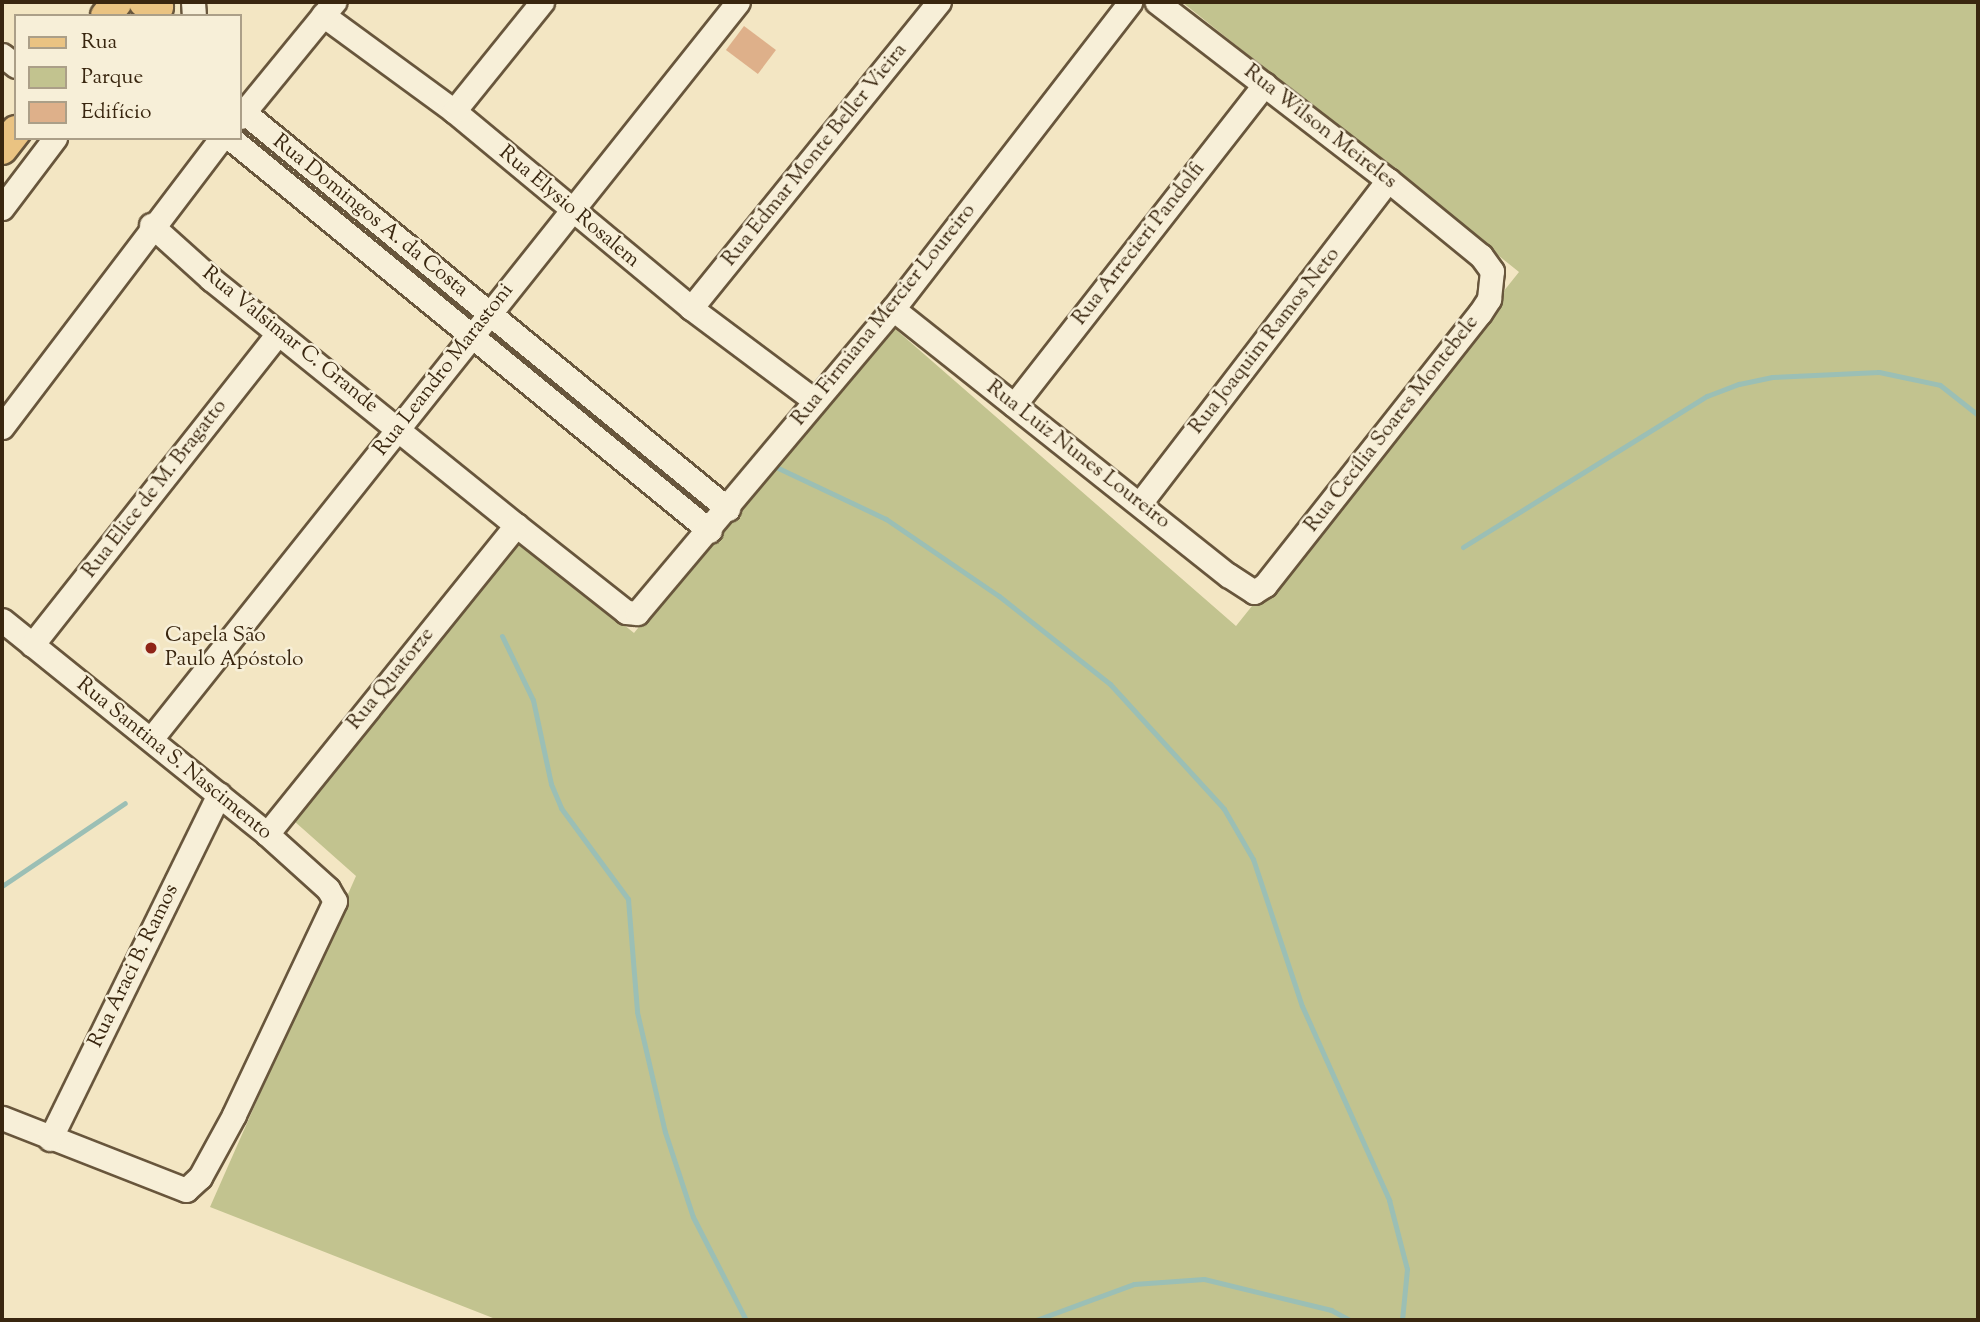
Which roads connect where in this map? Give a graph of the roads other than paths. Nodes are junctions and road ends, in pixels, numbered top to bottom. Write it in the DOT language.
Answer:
graph roads {
  1 [pos="542,2"];
  2 [pos="738,2"];
  3 [pos="939,2"];
  4 [pos="1130,2"];
  5 [pos="1157,2"];
  6 [pos="328,8"];
  7 [pos="1265,84"];
  8 [pos="454,111"];
  9 [pos="242,112"];
  10 [pos="242,114"];
  11 [pos="14,134"];
  12 [pos="53,140"];
  13 [pos="219,140"];
  14 [pos="232,140"];
  15 [pos="2,149"];
  16 [pos="1388,180"];
  17 [pos="2,208"];
  18 [pos="572,209"];
  19 [pos="369,217"];
  20 [pos="151,225"];
  21 [pos="351,240"];
  22 [pos="1481,256"];
  23 [pos="691,307"];
  24 [pos="892,309"];
  25 [pos="490,313"];
  26 [pos="278,333"];
  27 [pos="471,336"];
  28 [pos="814,400"];
  29 [pos="1014,405"];
  30 [pos="610,412"];
  31 [pos="2,427"];
  32 [pos="399,427"];
  33 [pos="591,433"];
  34 [pos="1141,502"];
  35 [pos="728,509"];
  36 [pos="516,525"];
  37 [pos="710,531"];
  38 [pos="1265,585"];
  39 [pos="626,612"];
  40 [pos="2,620"];
  41 [pos="32,645"];
  42 [pos="151,739"];
  43 [pos="219,794"];
  44 [pos="267,834"];
  45 [pos="2,1118"];
  46 [pos="50,1139"];
  1 -- 8 [label="street"];
  2 -- 18 [label="street, Rua Leandro Marastoni"];
  3 -- 23 [label="street, Rua Edmar Monte Beller Vieira"];
  4 -- 24 [label="street, Rua Firmiana Mercier Loureiro"];
  5 -- 7 [label="street, Rua Wilson Meireles"];
  6 -- 8 [label="street, Rua Elysio Rosalem"];
  6 -- 9 [label="street"];
  7 -- 16 [label="street, Rua Wilson Meireles"];
  7 -- 29 [label="street, Rua Arrecieri Pandolfi"];
  8 -- 18 [label="street, Rua Elysio Rosalem"];
  10 -- 19 [label="street, Rua Domingos A. da Costa"];
  11 -- 15 [label="main road"];
  12 -- 17 [label="street"];
  13 -- 20 [label="street"];
  14 -- 21 [label="street, Rua Domingos A. da Costa"];
  16 -- 22 [label="street, Rua Wilson Meireles"];
  16 -- 34 [label="street, Rua Joaquim Ramos Neto"];
  18 -- 23 [label="street, Rua Elysio Rosalem"];
  18 -- 25 [label="street, Rua Leandro Marastoni"];
  19 -- 21 [label="street"];
  19 -- 25 [label="street, Rua Domingos A. da Costa"];
  20 -- 26 [label="street, Rua Valsimar C. Grande"];
  20 -- 31 [label="street"];
  21 -- 27 [label="street, Rua Domingos A. da Costa"];
  22 -- 38 [label="street, Rua Cecília Soares Montebele"];
  23 -- 28 [label="street, Rua Elysio Rosalem"];
  24 -- 28 [label="street, Rua Firmiana Mercier Loureiro"];
  24 -- 29 [label="street, Rua Luiz Nunes Loureiro"];
  25 -- 27 [label="street, Rua Leandro Marastoni"];
  25 -- 30 [label="street, Rua Domingos A. da Costa"];
  26 -- 32 [label="street, Rua Valsimar C. Grande"];
  26 -- 41 [label="street, Rua Elice de M. Bragatto"];
  27 -- 32 [label="street, Rua Leandro Marastoni"];
  27 -- 33 [label="street, Rua Domingos A. da Costa"];
  28 -- 35 [label="street, Rua Firmiana Mercier Loureiro"];
  29 -- 34 [label="street, Rua Luiz Nunes Loureiro"];
  30 -- 33 [label="street"];
  30 -- 35 [label="street, Rua Domingos A. da Costa"];
  32 -- 36 [label="street, Rua Valsimar C. Grande"];
  32 -- 42 [label="street, Rua Leandro Marastoni"];
  33 -- 37 [label="street, Rua Domingos A. da Costa"];
  34 -- 38 [label="street, Rua Luiz Nunes Loureiro"];
  35 -- 37 [label="street, Rua Firmiana Mercier Loureiro"];
  36 -- 39 [label="street, Rua Valsimar C. Grande"];
  36 -- 44 [label="street, Rua Quatorze"];
  37 -- 39 [label="street, Rua Firmiana Mercier Loureiro"];
  40 -- 41 [label="street, Rua Santina S. Nascimento"];
  41 -- 42 [label="street, Rua Santina S. Nascimento"];
  42 -- 43 [label="street, Rua Santina S. Nascimento"];
  43 -- 44 [label="street, Rua Santina S. Nascimento"];
  43 -- 46 [label="street, Rua Araci B. Ramos"];
  44 -- 46 [label="street, Rua Santina S. Nascimento"];
  45 -- 46 [label="street"];
}
